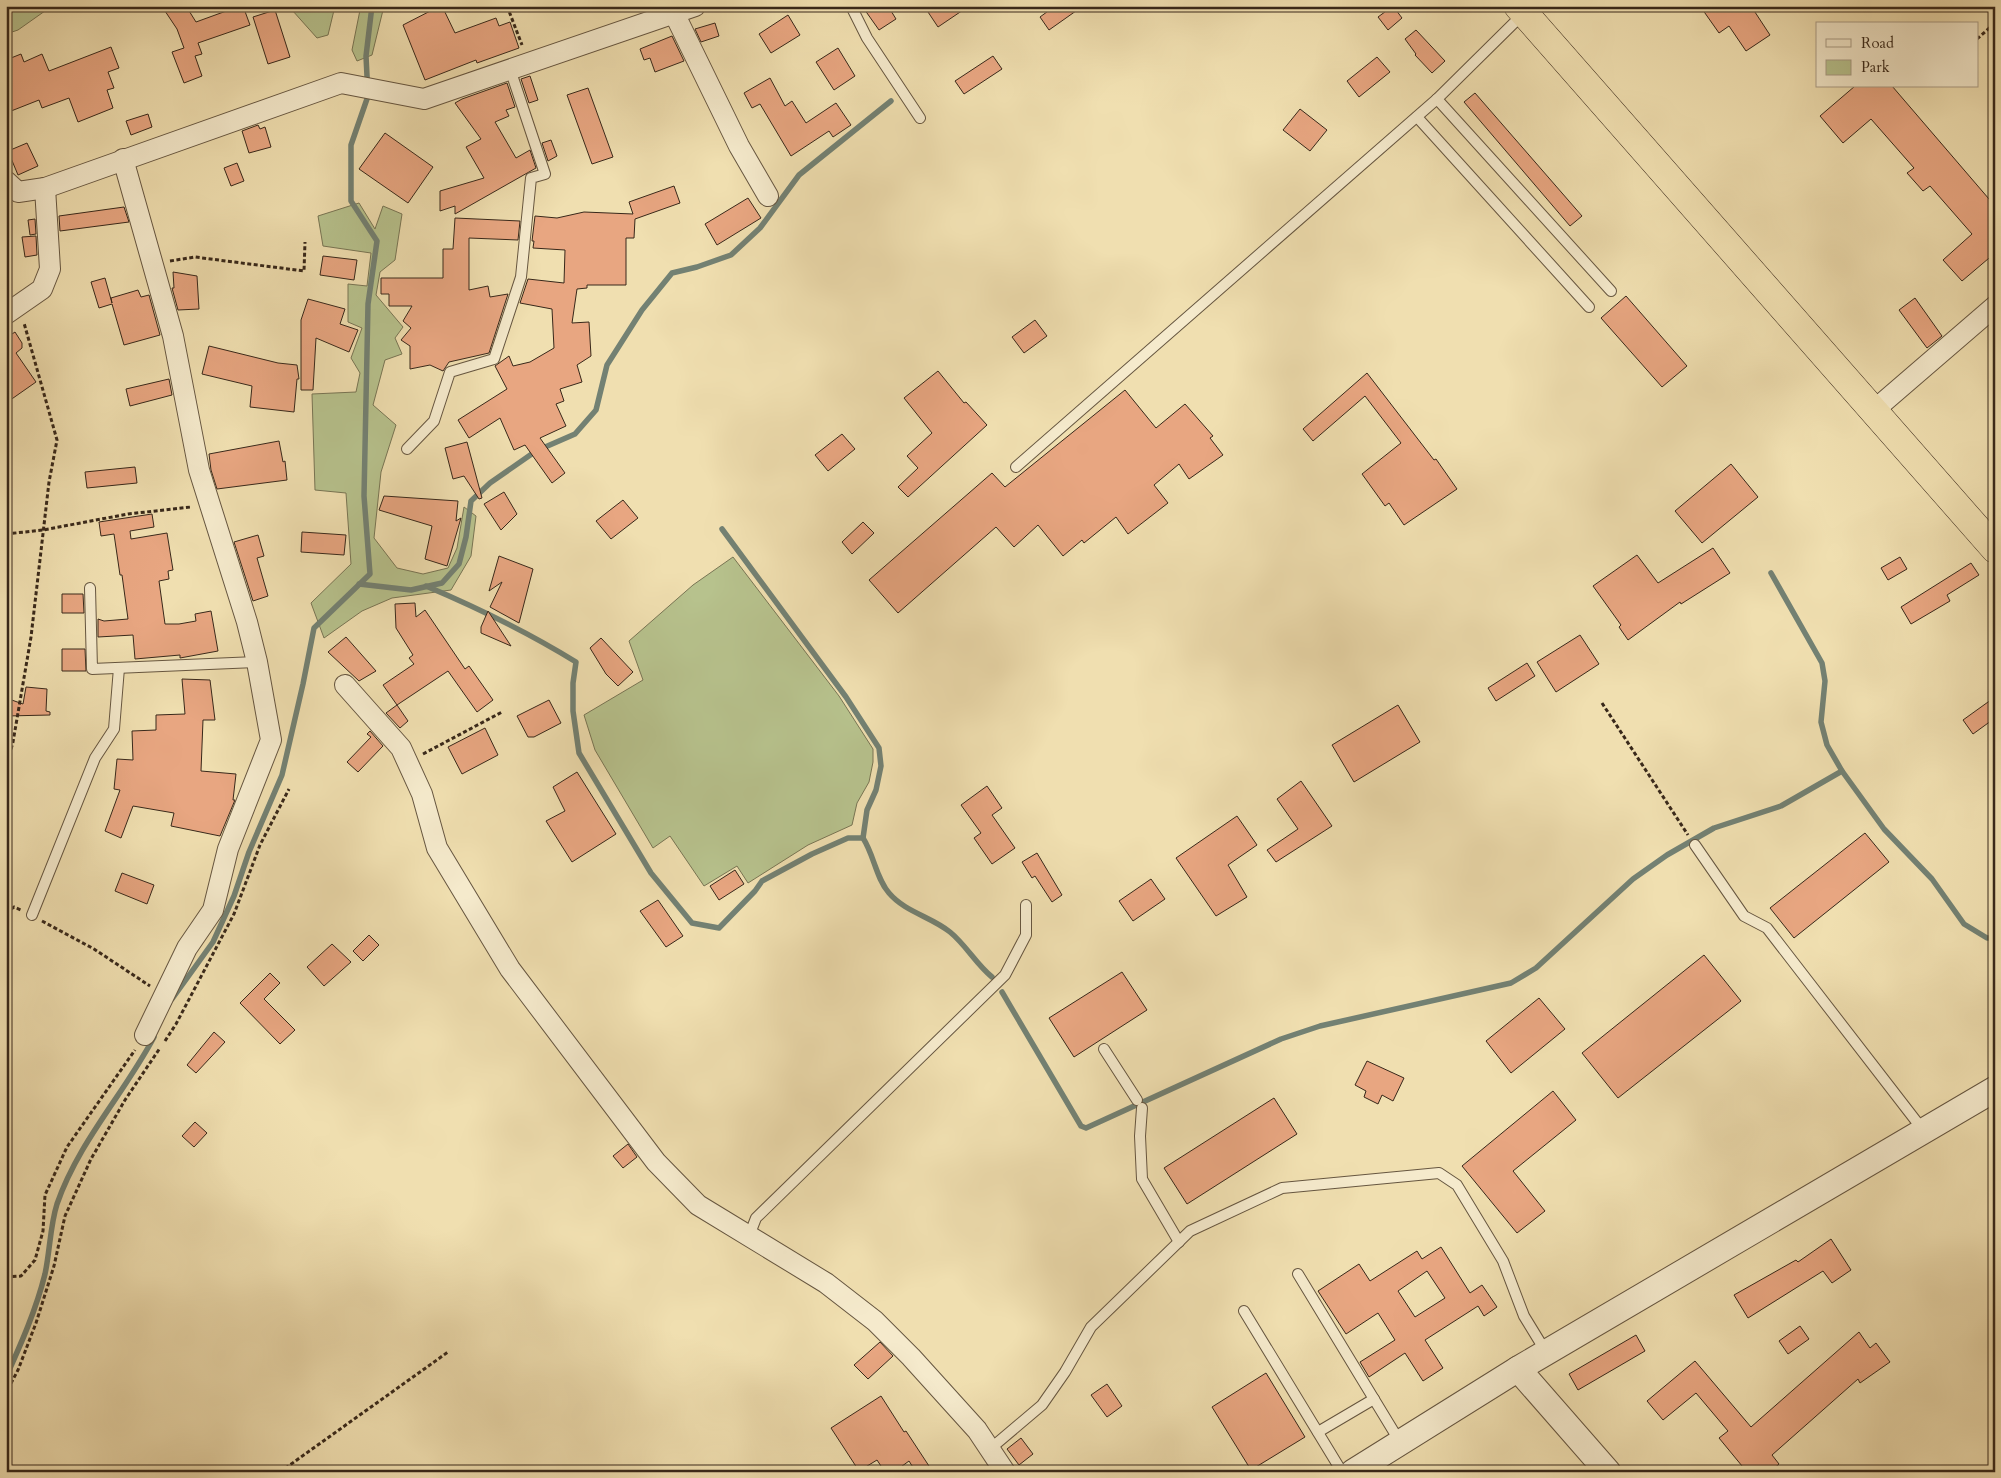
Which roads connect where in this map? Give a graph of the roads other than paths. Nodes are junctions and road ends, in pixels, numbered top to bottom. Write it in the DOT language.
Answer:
graph roads {
  1 [pos="695,6"];
  2 [pos="851,6"];
  3 [pos="1521,10"];
  4 [pos="674,13"];
  5 [pos="519,66"];
  6 [pos="1437,99"];
  7 [pos="1417,117"];
  8 [pos="920,118"];
  9 [pos="123,159"];
  10 [pos="6,181"];
  11 [pos="45,188"];
  12 [pos="768,196"];
  13 [pos="1612,291"];
  14 [pos="1995,306"];
  15 [pos="1589,307"];
  16 [pos="12,310"];
  17 [pos="1872,412"];
  18 [pos="407,449"];
  19 [pos="1016,467"];
  20 [pos="1995,549"];
  21 [pos="90,588"];
  22 [pos="257,662"];
  23 [pos="118,668"];
  24 [pos="344,685"];
  25 [pos="1695,845"];
  26 [pos="1026,905"];
  27 [pos="32,915"];
  28 [pos="145,1035"];
  29 [pos="1104,1049"];
  30 [pos="1995,1089"];
  31 [pos="1923,1130"];
  32 [pos="748,1236"];
  33 [pos="1179,1242"];
  34 [pos="1298,1274"];
  35 [pos="1244,1311"];
  36 [pos="1546,1353"];
  37 [pos="1518,1369"];
  38 [pos="1374,1399"];
  39 [pos="1318,1432"];
  40 [pos="1400,1443"];
  41 [pos="990,1449"];
  42 [pos="1005,1472"];
  43 [pos="1342,1472"];
  44 [pos="1354,1472"];
  45 [pos="1608,1472"];
  1 -- 4 [label="street"];
  2 -- 8 [label="lane"];
  3 -- 6 [label="lane"];
  3 -- 17 [label="highway"];
  4 -- 5 [label="street"];
  4 -- 12 [label="street"];
  5 -- 9 [label="street"];
  5 -- 18 [label="lane"];
  6 -- 7 [label="lane"];
  6 -- 13 [label="lane"];
  7 -- 15 [label="lane"];
  7 -- 19 [label="lane"];
  9 -- 11 [label="street"];
  9 -- 22 [label="street"];
  10 -- 11 [label="street"];
  11 -- 16 [label="street"];
  14 -- 17 [label="street"];
  17 -- 20 [label="highway"];
  21 -- 23 [label="lane"];
  22 -- 23 [label="lane"];
  22 -- 28 [label="street"];
  23 -- 27 [label="lane"];
  24 -- 32 [label="street"];
  25 -- 31 [label="lane"];
  26 -- 32 [label="lane"];
  29 -- 33 [label="lane"];
  30 -- 31 [label="street"];
  31 -- 36 [label="street"];
  32 -- 41 [label="street"];
  33 -- 36 [label="lane"];
  33 -- 41 [label="lane"];
  34 -- 38 [label="lane"];
  35 -- 39 [label="lane"];
  36 -- 37 [label="street"];
  37 -- 40 [label="street"];
  37 -- 45 [label="street"];
  38 -- 39 [label="lane"];
  38 -- 40 [label="lane"];
  39 -- 43 [label="lane"];
  40 -- 44 [label="street"];
  41 -- 42 [label="street"];
}
